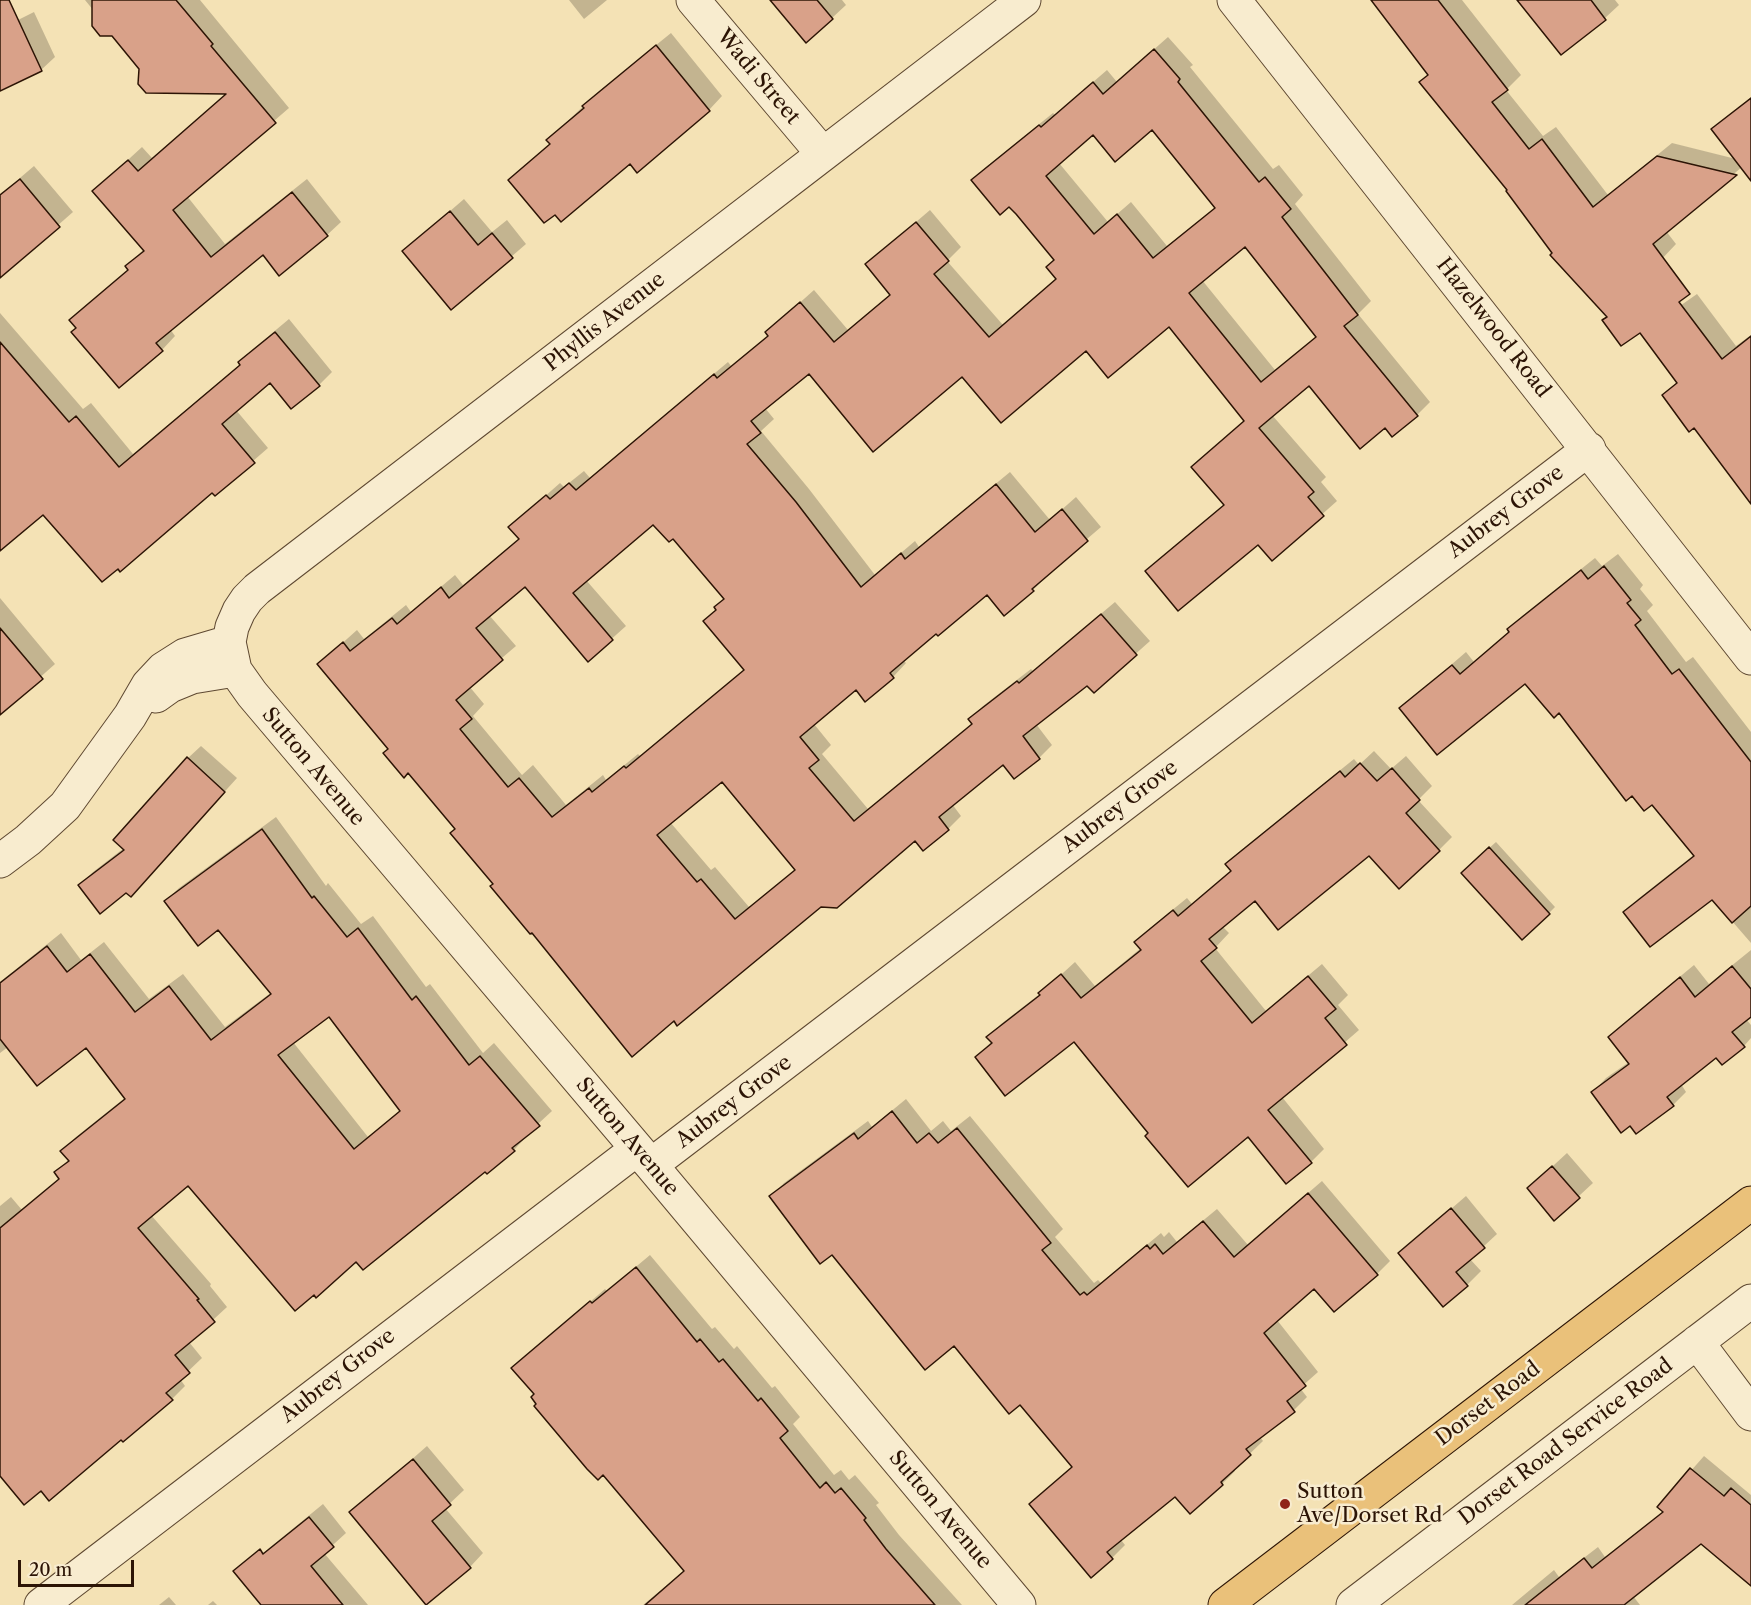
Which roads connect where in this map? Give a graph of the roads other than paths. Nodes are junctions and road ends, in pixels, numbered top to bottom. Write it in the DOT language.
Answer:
graph roads {
  1 [pos="693,0"];
  2 [pos="1024,0"];
  3 [pos="1234,0"];
  4 [pos="823,154"];
  5 [pos="1589,449"];
  6 [pos="232,656"];
  7 [pos="1751,658"];
  8 [pos="0,861"];
  9 [pos="644,1157"];
  10 [pos="1751,1203"];
  11 [pos="1751,1300"];
  12 [pos="1697,1342"];
  13 [pos="1751,1414"];
  14 [pos="41,1605"];
  15 [pos="1019,1605"];
  16 [pos="1225,1605"];
  17 [pos="1353,1605"];
  1 -- 4 [label="street, Wadi Street"];
  2 -- 4 [label="street, Phyllis Avenue"];
  3 -- 5 [label="street, Hazelwood Road"];
  4 -- 6 [label="street, Phyllis Avenue"];
  5 -- 7 [label="street, Hazelwood Road"];
  5 -- 9 [label="street, Aubrey Grove"];
  6 -- 8 [label="street"];
  6 -- 9 [label="street, Sutton Avenue"];
  9 -- 14 [label="street, Aubrey Grove"];
  9 -- 15 [label="street, Sutton Avenue"];
  10 -- 16 [label="main road, Dorset Road"];
  11 -- 12 [label="street, Dorset Road Service Road"];
  12 -- 13 [label="street"];
  12 -- 17 [label="street, Dorset Road Service Road"];
}
